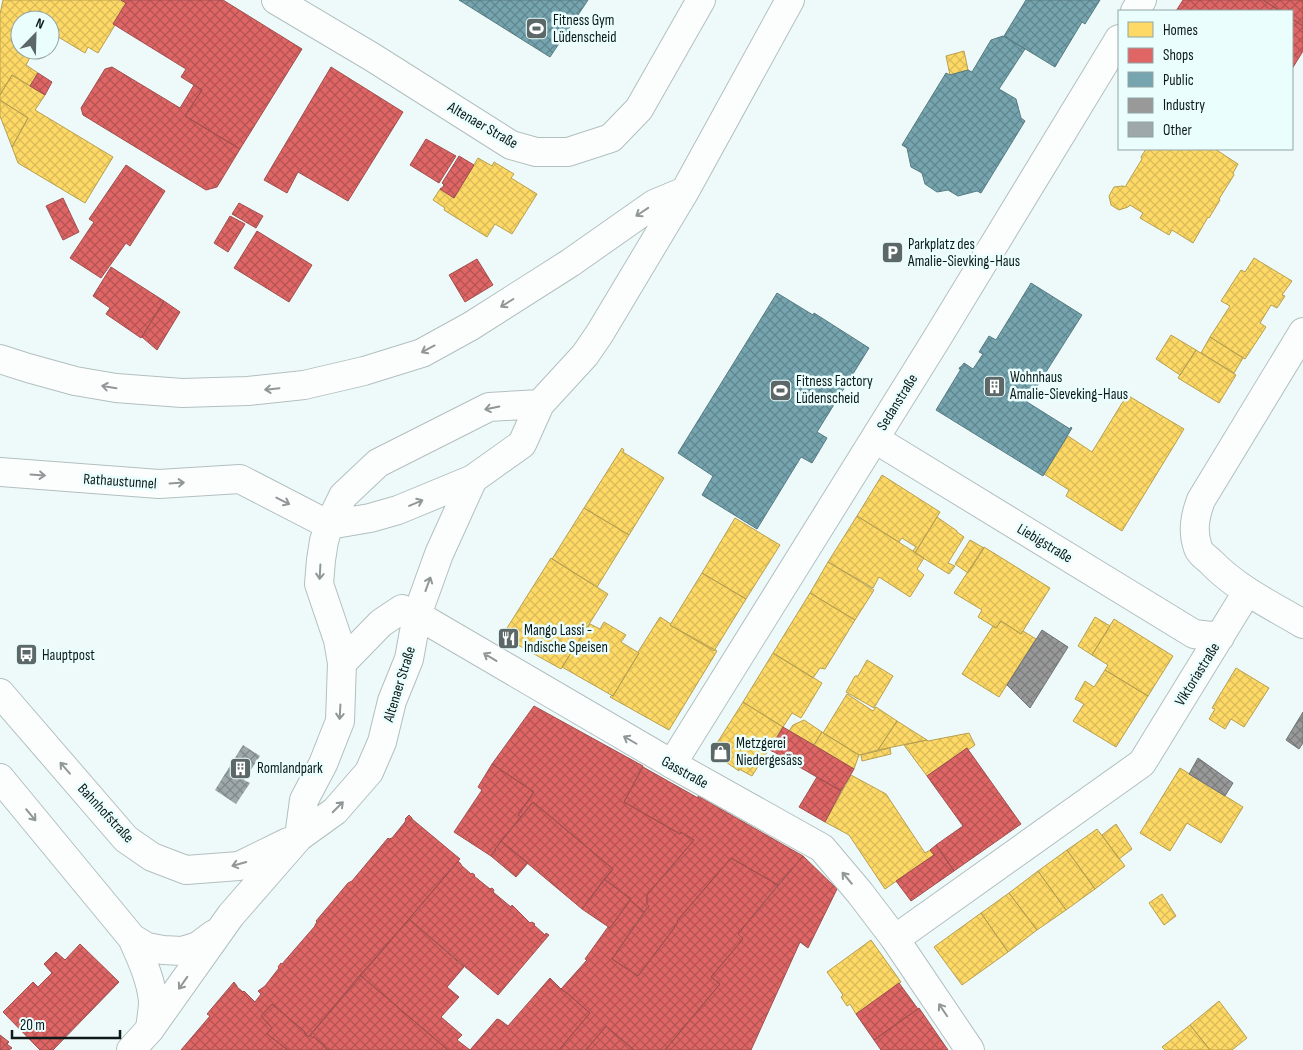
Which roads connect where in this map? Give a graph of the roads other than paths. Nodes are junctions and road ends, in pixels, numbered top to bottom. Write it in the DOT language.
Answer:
graph roads {
  1 [pos="276,0"];
  2 [pos="700,0"];
  3 [pos="790,0"];
  4 [pos="1118,40"];
  5 [pos="685,191"];
  6 [pos="1303,332"];
  7 [pos="0,359"];
  8 [pos="540,404"];
  9 [pos="875,439"];
  10 [pos="0,472"];
  11 [pos="473,479"];
  12 [pos="329,524"];
  13 [pos="1247,592"];
  14 [pos="417,615"];
  15 [pos="1303,624"];
  16 [pos="1220,638"];
  17 [pos="342,663"];
  18 [pos="0,693"];
  19 [pos="672,764"];
  20 [pos="0,778"];
  21 [pos="299,837"];
  22 [pos="221,928"];
  23 [pos="132,938"];
  24 [pos="895,939"];
  25 [pos="150,1029"];
  26 [pos="131,1050"];
  27 [pos="970,1050"];
  1 -- 2 [label="main road, Altenaer Straße"];
  3 -- 5 [label="main road"];
  4 -- 9 [label="main road, Sedanstraße"];
  5 -- 7 [label="main road, one-way"];
  5 -- 8 [label="main road"];
  6 -- 13 [label="main road"];
  8 -- 11 [label="main road"];
  8 -- 12 [label="main road, one-way"];
  9 -- 16 [label="main road, Liebigstraße"];
  9 -- 19 [label="main road, Sedanstraße"];
  10 -- 12 [label="main road, Rathaustunnel, one-way"];
  12 -- 11 [label="main road, one-way"];
  14 -- 11 [label="main road, Altenaer Straße, one-way"];
  12 -- 17 [label="main road, one-way"];
  13 -- 15 [label="main road"];
  13 -- 16 [label="main road, Viktoriastraße"];
  14 -- 17 [label="main road, Gasstraße"];
  19 -- 14 [label="main road, Gasstraße, one-way"];
  21 -- 14 [label="main road, Altenaer Straße, one-way"];
  16 -- 24 [label="main road, Viktoriastraße"];
  17 -- 21 [label="main road, one-way"];
  21 -- 18 [label="main road, Bahnhofstraße, one-way"];
  24 -- 19 [label="main road, Gasstraße, one-way"];
  20 -- 23 [label="main road, one-way"];
  21 -- 22 [label="main road, Altenaer Straße"];
  22 -- 23 [label="main road"];
  22 -- 25 [label="main road, Altenaer Straße, one-way"];
  23 -- 25 [label="main road"];
  27 -- 24 [label="main road, Gasstraße, one-way"];
  25 -- 26 [label="main road, Altenaer Straße"];
}
